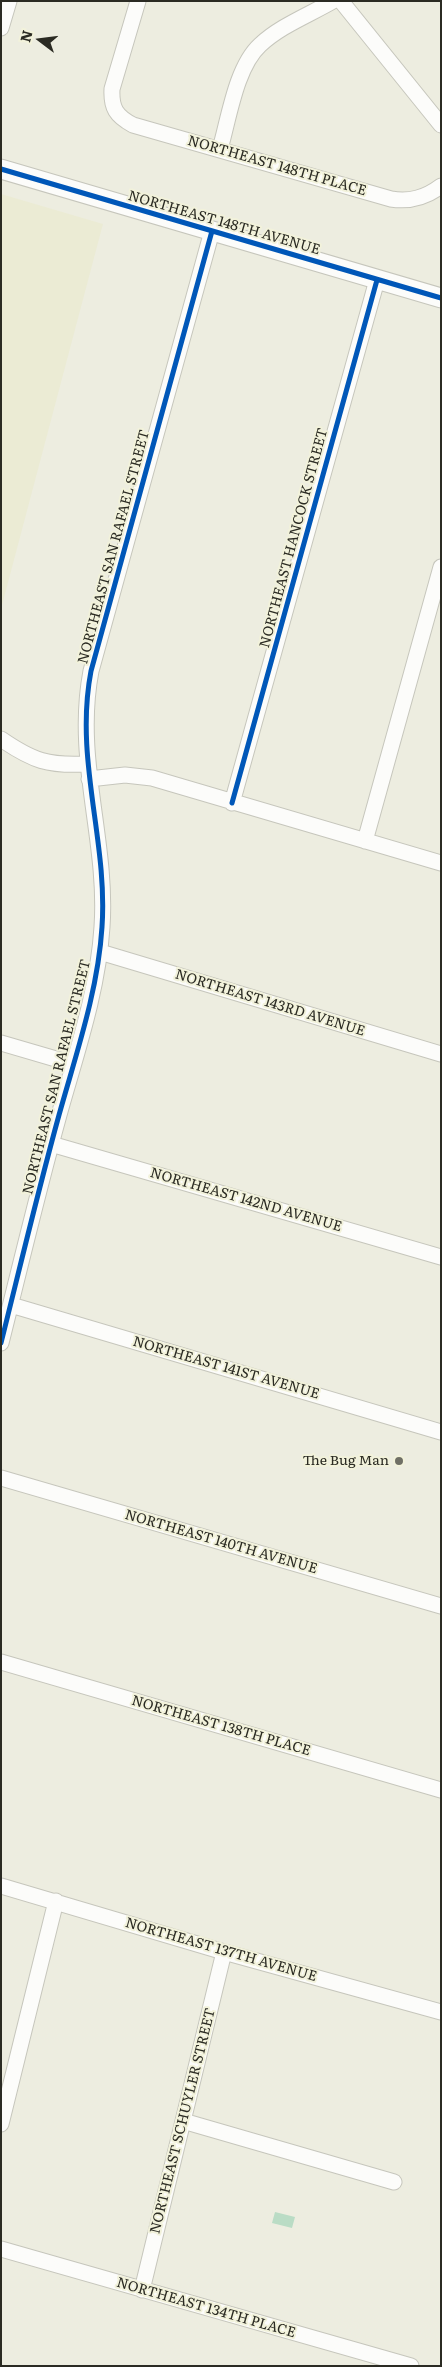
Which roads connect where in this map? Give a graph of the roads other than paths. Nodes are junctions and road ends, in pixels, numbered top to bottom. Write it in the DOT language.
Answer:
graph roads {
  1 [pos="9,1"];
  2 [pos="138,1"];
  3 [pos="334,1"];
  4 [pos="341,1"];
  5 [pos="1,28"];
  6 [pos="441,125"];
  7 [pos="220,149"];
  8 [pos="1,169"];
  9 [pos="441,186"];
  10 [pos="212,231"];
  11 [pos="377,280"];
  12 [pos="441,298"];
  13 [pos="441,567"];
  14 [pos="1,739"];
  15 [pos="87,764"];
  16 [pos="89,779"];
  17 [pos="232,803"];
  18 [pos="365,841"];
  19 [pos="441,863"];
  20 [pos="100,952"];
  21 [pos="1,1043"];
  22 [pos="441,1054"];
  23 [pos="73,1064"];
  24 [pos="51,1144"];
  25 [pos="441,1257"];
  26 [pos="11,1305"];
  27 [pos="1,1343"];
  28 [pos="441,1432"];
  29 [pos="1,1478"];
  30 [pos="441,1606"];
  31 [pos="1,1662"];
  32 [pos="441,1790"];
  33 [pos="1,1886"];
  34 [pos="56,1901"];
  35 [pos="224,1952"];
  36 [pos="441,2012"];
  37 [pos="183,2121"];
  38 [pos="1,2124"];
  39 [pos="394,2182"];
  40 [pos="1,2249"];
  41 [pos="142,2290"];
  42 [pos="411,2366"];
  1 -- 5 [label="street"];
  2 -- 7 [label="street, NORTHEAST 148TH PLACE"];
  3 -- 7 [label="street"];
  4 -- 6 [label="street"];
  7 -- 9 [label="street, NORTHEAST 148TH PLACE"];
  8 -- 10 [label="main road, NORTHEAST 148TH AVENUE"];
  10 -- 11 [label="main road, NORTHEAST 148TH AVENUE"];
  10 -- 15 [label="street, NORTHEAST SAN RAFAEL STREET"];
  11 -- 12 [label="main road, NORTHEAST 148TH AVENUE"];
  11 -- 17 [label="street, NORTHEAST HANCOCK STREET"];
  13 -- 18 [label="street"];
  14 -- 15 [label="street"];
  15 -- 16 [label="street, NORTHEAST SAN RAFAEL STREET"];
  16 -- 17 [label="street"];
  16 -- 20 [label="street, NORTHEAST SAN RAFAEL STREET"];
  17 -- 18 [label="street"];
  18 -- 19 [label="street"];
  20 -- 22 [label="street, NORTHEAST 143RD AVENUE"];
  20 -- 23 [label="street, NORTHEAST SAN RAFAEL STREET"];
  21 -- 23 [label="street"];
  23 -- 24 [label="street, NORTHEAST SAN RAFAEL STREET"];
  24 -- 25 [label="street, NORTHEAST 142ND AVENUE"];
  24 -- 26 [label="street, NORTHEAST SAN RAFAEL STREET"];
  26 -- 27 [label="street, NORTHEAST SAN RAFAEL STREET"];
  26 -- 28 [label="street, NORTHEAST 141ST AVENUE"];
  29 -- 30 [label="street, NORTHEAST 140TH AVENUE"];
  31 -- 32 [label="street, NORTHEAST 138TH PLACE"];
  33 -- 34 [label="street, NORTHEAST 137TH AVENUE"];
  34 -- 35 [label="street, NORTHEAST 137TH AVENUE"];
  34 -- 38 [label="street"];
  35 -- 36 [label="street, NORTHEAST 137TH AVENUE"];
  35 -- 37 [label="street, NORTHEAST SCHUYLER STREET"];
  37 -- 39 [label="street"];
  37 -- 41 [label="street, NORTHEAST SCHUYLER STREET"];
  40 -- 41 [label="street, NORTHEAST 134TH PLACE"];
  41 -- 42 [label="street, NORTHEAST 134TH PLACE"];
}
